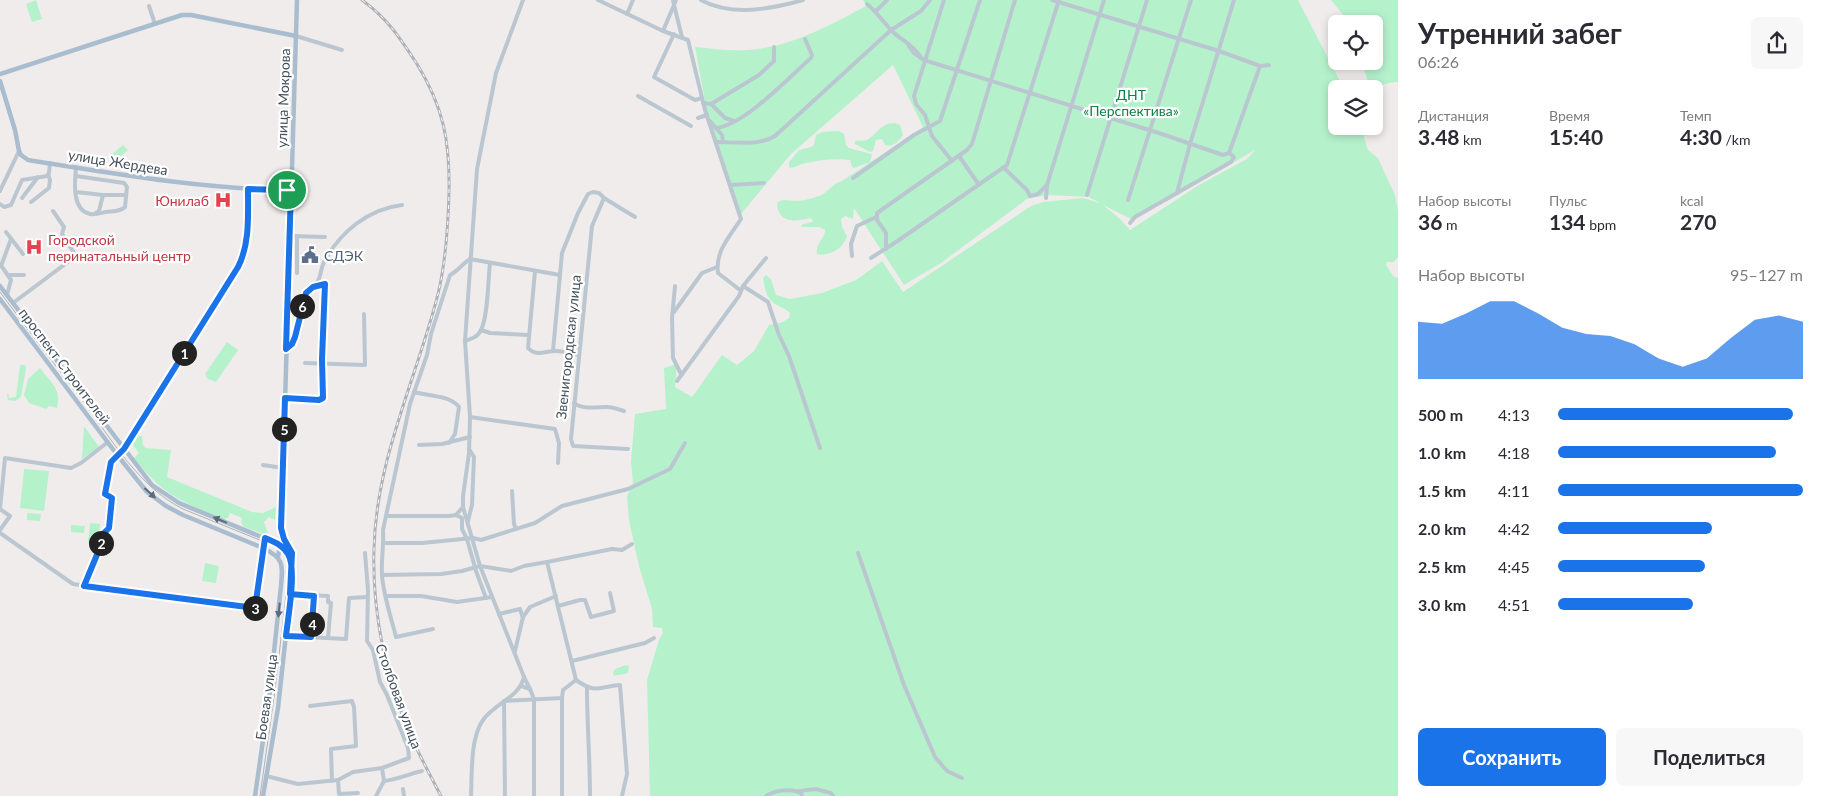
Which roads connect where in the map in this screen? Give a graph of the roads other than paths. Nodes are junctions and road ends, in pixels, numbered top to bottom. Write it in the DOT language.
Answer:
graph roads {
  1 [pos="297,0"];
  2 [pos="523,0"];
  3 [pos="598,0"];
  4 [pos="633,0"];
  5 [pos="675,0"];
  6 [pos="700,0"];
  7 [pos="803,0"];
  8 [pos="887,0"];
  9 [pos="930,0"];
  10 [pos="944,0"];
  11 [pos="980,0"];
  12 [pos="1015,0"];
  13 [pos="1052,0"];
  14 [pos="1104,0"];
  15 [pos="1147,0"];
  16 [pos="1191,0"];
  17 [pos="1234,0"];
  18 [pos="1059,1"];
  19 [pos="867,4"];
  20 [pos="674,5"];
  21 [pos="149,6"];
  22 [pos="876,11"];
  23 [pos="627,14"];
  24 [pos="1099,15"];
  25 [pos="155,24"];
  26 [pos="1138,27"];
  27 [pos="663,30"];
  28 [pos="891,30"];
  29 [pos="674,34"];
  30 [pos="296,36"];
  31 [pos="682,37"];
  32 [pos="805,40"];
  33 [pos="1178,40"];
  34 [pos="774,47"];
  35 [pos="342,50"];
  36 [pos="1219,51"];
  37 [pos="922,59"];
  38 [pos="1269,65"];
  39 [pos="1260,66"];
  40 [pos="957,70"];
  41 [pos="0,74"];
  42 [pos="991,81"];
  43 [pos="0,83"];
  44 [pos="1031,93"];
  45 [pos="638,96"];
  46 [pos="702,98"];
  47 [pos="703,103"];
  48 [pos="711,104"];
  49 [pos="1070,106"];
  50 [pos="707,117"];
  51 [pos="698,118"];
  52 [pos="1110,118"];
  53 [pos="734,121"];
  54 [pos="691,126"];
  55 [pos="716,128"];
  56 [pos="928,128"];
  57 [pos="1150,130"];
  58 [pos="717,142"];
  59 [pos="723,142"];
  60 [pos="1190,144"];
  61 [pos="19,151"];
  62 [pos="1229,153"];
  63 [pos="958,156"];
  64 [pos="952,161"];
  65 [pos="50,164"];
  66 [pos="76,167"];
  67 [pos="1004,168"];
  68 [pos="48,174"];
  69 [pos="76,176"];
  70 [pos="38,177"];
  71 [pos="853,178"];
  72 [pos="764,183"];
  73 [pos="730,185"];
  74 [pos="979,185"];
  75 [pos="1046,185"];
  76 [pos="248,189"];
  77 [pos="291,190"];
  78 [pos="0,191"];
  79 [pos="76,192"];
  80 [pos="1177,193"];
  81 [pos="103,195"];
  82 [pos="125,195"];
  83 [pos="1087,195"];
  84 [pos="22,198"];
  85 [pos="604,198"];
  86 [pos="1046,198"];
  87 [pos="1128,200"];
  88 [pos="31,202"];
  89 [pos="0,204"];
  90 [pos="402,206"];
  91 [pos="53,211"];
  92 [pos="96,213"];
  93 [pos="635,217"];
  94 [pos="876,217"];
  95 [pos="1130,223"];
  96 [pos="6,232"];
  97 [pos="290,236"];
  98 [pos="297,236"];
  99 [pos="325,237"];
  100 [pos="11,239"];
  101 [pos="886,248"];
  102 [pos="23,254"];
  103 [pos="852,256"];
  104 [pos="766,258"];
  105 [pos="871,258"];
  106 [pos="470,259"];
  107 [pos="490,263"];
  108 [pos="1,265"];
  109 [pos="717,268"];
  110 [pos="535,271"];
  111 [pos="297,273"];
  112 [pos="8,275"];
  113 [pos="560,275"];
  114 [pos="24,276"];
  115 [pos="330,281"];
  116 [pos="325,284"];
  117 [pos="0,286"];
  118 [pos="675,286"];
  119 [pos="313,287"];
  120 [pos="741,288"];
  121 [pos="7,295"];
  122 [pos="0,299"];
  123 [pos="13,302"];
  124 [pos="6,306"];
  125 [pos="364,314"];
  126 [pos="672,314"];
  127 [pos="482,330"];
  128 [pos="528,335"];
  129 [pos="465,342"];
  130 [pos="286,349"];
  131 [pos="553,351"];
  132 [pos="579,355"];
  133 [pos="305,363"];
  134 [pos="323,363"];
  135 [pos="681,374"];
  136 [pos="677,381"];
  137 [pos="414,392"];
  138 [pos="285,398"];
  139 [pos="574,403"];
  140 [pos="624,410"];
  141 [pos="470,417"];
  142 [pos="455,434"];
  143 [pos="470,438"];
  144 [pos="462,439"];
  145 [pos="108,442"];
  146 [pos="449,442"];
  147 [pos="685,443"];
  148 [pos="419,445"];
  149 [pos="628,448"];
  150 [pos="820,448"];
  151 [pos="124,449"];
  152 [pos="469,449"];
  153 [pos="118,456"];
  154 [pos="558,463"];
  155 [pos="263,465"];
  156 [pos="283,468"];
  157 [pos="512,491"];
  158 [pos="463,507"];
  159 [pos="456,514"];
  160 [pos="387,516"];
  161 [pos="468,522"];
  162 [pos="281,528"];
  163 [pos="516,529"];
  164 [pos="0,532"];
  165 [pos="265,538"];
  166 [pos="473,538"];
  167 [pos="467,539"];
  168 [pos="384,543"];
  169 [pos="632,544"];
  170 [pos="281,545"];
  171 [pos="264,548"];
  172 [pos="858,553"];
  173 [pos="366,554"];
  174 [pos="280,559"];
  175 [pos="547,562"];
  176 [pos="478,566"];
  177 [pos="293,567"];
  178 [pos="382,576"];
  179 [pos="84,586"];
  180 [pos="610,593"];
  181 [pos="290,594"];
  182 [pos="314,596"];
  183 [pos="386,596"];
  184 [pos="556,596"];
  185 [pos="367,597"];
  186 [pos="492,597"];
  187 [pos="486,598"];
  188 [pos="558,606"];
  189 [pos="499,614"];
  190 [pos="523,618"];
  191 [pos="433,629"];
  192 [pos="286,636"];
  193 [pos="311,637"];
  194 [pos="328,638"];
  195 [pos="654,638"];
  196 [pos="515,651"];
  197 [pos="572,662"];
  198 [pos="524,677"];
  199 [pos="576,680"];
  200 [pos="521,686"];
  201 [pos="587,688"];
  202 [pos="530,690"];
  203 [pos="562,698"];
  204 [pos="534,699"];
  205 [pos="504,701"];
  206 [pos="310,706"];
  207 [pos="382,768"];
  208 [pos="422,772"];
  209 [pos="258,775"];
  210 [pos="266,776"];
  211 [pos="962,778"];
  212 [pos="338,780"];
  213 [pos="332,781"];
  214 [pos="384,781"];
  215 [pos="403,789"];
  216 [pos="799,791"];
  217 [pos="358,793"];
  218 [pos="255,796"];
  219 [pos="263,796"];
  220 [pos="376,796"];
  221 [pos="404,796"];
  222 [pos="471,796"];
  223 [pos="505,796"];
  224 [pos="534,796"];
  225 [pos="562,796"];
  226 [pos="590,796"];
  227 [pos="622,796"];
  228 [pos="766,796"];
  229 [pos="802,796"];
  230 [pos="833,796"];
  1 -- 30 [label="main road, улица Мокрова"];
  2 -- 106 [label="street"];
  3 -- 23 [label="street"];
  4 -- 23 [label="street"];
  5 -- 20 [label="street"];
  6 -- 7 [label="street"];
  8 -- 22 [label="street"];
  9 -- 28 [label="street"];
  10 -- 37 [label="street"];
  11 -- 40 [label="street"];
  12 -- 42 [label="street"];
  13 -- 18 [label="street"];
  14 -- 24 [label="street"];
  15 -- 26 [label="street"];
  16 -- 33 [label="street"];
  17 -- 36 [label="street"];
  18 -- 24 [label="street"];
  18 -- 44 [label="street"];
  19 -- 22 [label="street"];
  20 -- 27 [label="street"];
  20 -- 31 [label="street"];
  21 -- 25 [label="street"];
  22 -- 28 [label="street"];
  23 -- 27 [label="street"];
  24 -- 26 [label="street"];
  24 -- 49 [label="street"];
  25 -- 30 [label="main road"];
  25 -- 41 [label="main road"];
  26 -- 33 [label="street"];
  26 -- 52 [label="street"];
  27 -- 29 [label="street"];
  28 -- 37 [label="street"];
  28 -- 59 [label="street"];
  29 -- 31 [label="street"];
  29 -- 46 [label="street"];
  30 -- 35 [label="street"];
  30 -- 77 [label="main road, улица Мокрова"];
  31 -- 46 [label="street"];
  32 -- 53 [label="street"];
  33 -- 36 [label="street"];
  33 -- 57 [label="street"];
  34 -- 48 [label="street"];
  36 -- 39 [label="street"];
  36 -- 60 [label="street"];
  37 -- 40 [label="street"];
  37 -- 56 [label="street"];
  38 -- 39 [label="street"];
  39 -- 62 [label="street"];
  40 -- 42 [label="street"];
  40 -- 56 [label="street"];
  42 -- 44 [label="street"];
  42 -- 63 [label="street"];
  43 -- 61 [label="main road"];
  44 -- 49 [label="street"];
  44 -- 67 [label="street"];
  45 -- 54 [label="street"];
  46 -- 47 [label="street"];
  47 -- 48 [label="street"];
  47 -- 50 [label="street"];
  48 -- 53 [label="street"];
  49 -- 52 [label="street"];
  49 -- 75 [label="street"];
  50 -- 51 [label="street"];
  50 -- 55 [label="street"];
  50 -- 58 [label="street"];
  52 -- 57 [label="street"];
  52 -- 83 [label="street"];
  53 -- 55 [label="street"];
  55 -- 59 [label="street"];
  56 -- 64 [label="street"];
  56 -- 71 [label="street"];
  57 -- 60 [label="street"];
  57 -- 87 [label="street"];
  58 -- 59 [label="street"];
  58 -- 73 [label="street"];
  60 -- 62 [label="street"];
  60 -- 80 [label="street"];
  61 -- 65 [label="main road, улица Жердева"];
  61 -- 78 [label="street"];
  62 -- 80 [label="street"];
  63 -- 64 [label="street"];
  63 -- 74 [label="street"];
  64 -- 94 [label="street"];
  65 -- 66 [label="main road, улица Жердева"];
  65 -- 68 [label="street"];
  66 -- 69 [label="street"];
  66 -- 76 [label="main road, улица Жердева"];
  67 -- 74 [label="street"];
  67 -- 75 [label="street"];
  68 -- 70 [label="street"];
  68 -- 88 [label="street"];
  69 -- 79 [label="street"];
  69 -- 82 [label="street"];
  70 -- 84 [label="street"];
  70 -- 89 [label="street"];
  72 -- 73 [label="street"];
  73 -- 109 [label="street"];
  74 -- 101 [label="street"];
  75 -- 86 [label="street"];
  76 -- 77 [label="main road, улица Жердева"];
  76 -- 151 [label="main road"];
  77 -- 97 [label="main road, улица Мокрова"];
  79 -- 81 [label="street"];
  79 -- 92 [label="street"];
  80 -- 95 [label="street"];
  81 -- 82 [label="street"];
  81 -- 92 [label="street"];
  82 -- 92 [label="street"];
  85 -- 93 [label="street"];
  85 -- 113 [label="street"];
  85 -- 132 [label="street, Звенигородская улица"];
  90 -- 119 [label="street"];
  91 -- 123 [label="street"];
  94 -- 101 [label="street"];
  94 -- 103 [label="street"];
  96 -- 100 [label="street"];
  97 -- 98 [label="street"];
  97 -- 130 [label="main road, улица Мокрова"];
  98 -- 99 [label="street"];
  98 -- 111 [label="street"];
  100 -- 102 [label="street"];
  100 -- 108 [label="street"];
  101 -- 105 [label="street"];
  104 -- 120 [label="street"];
  106 -- 107 [label="street"];
  106 -- 129 [label="street"];
  106 -- 137 [label="street"];
  107 -- 110 [label="street"];
  107 -- 127 [label="street"];
  108 -- 112 [label="street"];
  109 -- 120 [label="street"];
  109 -- 126 [label="street"];
  110 -- 113 [label="street"];
  110 -- 128 [label="street"];
  112 -- 114 [label="street"];
  112 -- 121 [label="street"];
  113 -- 131 [label="street"];
  115 -- 116 [label="street"];
  116 -- 119 [label="street"];
  116 -- 134 [label="street"];
  117 -- 121 [label="main road, проспект Строителей"];
  118 -- 126 [label="street"];
  119 -- 130 [label="street"];
  120 -- 135 [label="street"];
  120 -- 150 [label="street"];
  121 -- 123 [label="main road, проспект Строителей"];
  122 -- 124 [label="main road, проспект Строителей"];
  123 -- 124 [label="street"];
  123 -- 151 [label="main road, проспект Строителей"];
  124 -- 145 [label="main road, проспект Строителей"];
  125 -- 134 [label="street"];
  126 -- 135 [label="street"];
  127 -- 128 [label="street"];
  127 -- 129 [label="street"];
  128 -- 131 [label="street"];
  129 -- 141 [label="street"];
  130 -- 138 [label="main road, улица Мокрова"];
  131 -- 132 [label="street"];
  132 -- 139 [label="street, Звенигородская улица"];
  133 -- 134 [label="street"];
  134 -- 138 [label="street"];
  135 -- 136 [label="street"];
  137 -- 142 [label="street"];
  137 -- 160 [label="street"];
  138 -- 156 [label="main road, улица Мокрова"];
  139 -- 140 [label="street"];
  139 -- 149 [label="street, Звенигородская улица"];
  141 -- 143 [label="street"];
  141 -- 154 [label="street"];
  142 -- 144 [label="street"];
  142 -- 146 [label="street"];
  143 -- 144 [label="street"];
  143 -- 152 [label="street"];
  144 -- 146 [label="street"];
  145 -- 153 [label="main road, проспект Строителей"];
  145 -- 164 [label="street"];
  146 -- 148 [label="street"];
  147 -- 163 [label="street"];
  151 -- 153 [label="street"];
  165 -- 151 [label="main road, проспект Строителей, one-way"];
  152 -- 158 [label="street"];
  152 -- 161 [label="street"];
  153 -- 171 [label="main road, проспект Строителей, one-way"];
  153 -- 179 [label="street"];
  155 -- 156 [label="street"];
  156 -- 162 [label="main road, улица Мокрова"];
  157 -- 163 [label="street"];
  158 -- 159 [label="street"];
  158 -- 161 [label="street"];
  159 -- 160 [label="street"];
  159 -- 167 [label="street"];
  160 -- 168 [label="street"];
  161 -- 166 [label="street"];
  162 -- 165 [label="main road"];
  162 -- 170 [label="main road, улица Мокрова"];
  162 -- 177 [label="main road"];
  163 -- 166 [label="street"];
  164 -- 179 [label="street"];
  165 -- 170 [label="main road, проспект Строителей"];
  165 -- 171 [label="street"];
  166 -- 167 [label="street"];
  166 -- 176 [label="street"];
  167 -- 168 [label="street"];
  167 -- 176 [label="street"];
  168 -- 178 [label="street"];
  169 -- 175 [label="street"];
  170 -- 174 [label="main road, улица Мокрова"];
  170 -- 177 [label="main road"];
  171 -- 174 [label="main road, проспект Строителей"];
  171 -- 179 [label="street"];
  172 -- 211 [label="street"];
  173 -- 185 [label="street, Столбовая улица"];
  174 -- 209 [label="main road, Боевая улица, one-way"];
  175 -- 176 [label="street"];
  175 -- 184 [label="street"];
  176 -- 178 [label="street"];
  176 -- 186 [label="street"];
  176 -- 187 [label="street"];
  177 -- 181 [label="main road, Боевая улица"];
  178 -- 183 [label="street"];
  180 -- 188 [label="street"];
  181 -- 182 [label="street"];
  181 -- 192 [label="main road, Боевая улица"];
  182 -- 193 [label="street"];
  182 -- 194 [label="street"];
  183 -- 187 [label="street"];
  183 -- 191 [label="street"];
  184 -- 188 [label="street"];
  184 -- 190 [label="street"];
  185 -- 194 [label="street"];
  185 -- 207 [label="street, Столбовая улица"];
  186 -- 187 [label="street"];
  186 -- 189 [label="street"];
  188 -- 197 [label="street"];
  189 -- 190 [label="street"];
  189 -- 196 [label="street"];
  190 -- 196 [label="street"];
  192 -- 193 [label="street"];
  192 -- 210 [label="main road, Боевая улица"];
  193 -- 194 [label="street"];
  195 -- 197 [label="street"];
  196 -- 198 [label="street"];
  197 -- 199 [label="street"];
  198 -- 200 [label="street"];
  198 -- 202 [label="street"];
  199 -- 201 [label="street"];
  199 -- 203 [label="street"];
  200 -- 202 [label="street"];
  200 -- 205 [label="street"];
  201 -- 226 [label="street"];
  201 -- 227 [label="street"];
  202 -- 204 [label="street"];
  203 -- 204 [label="street"];
  203 -- 225 [label="street"];
  204 -- 205 [label="street"];
  204 -- 224 [label="street"];
  205 -- 222 [label="street"];
  205 -- 223 [label="street"];
  206 -- 213 [label="street"];
  207 -- 212 [label="street, Столбовая улица"];
  207 -- 214 [label="street"];
  208 -- 214 [label="street"];
  209 -- 210 [label="main road, Столбовая улица"];
  209 -- 218 [label="main road, Боевая улица"];
  210 -- 213 [label="street, Столбовая улица"];
  210 -- 219 [label="main road, Боевая улица"];
  212 -- 213 [label="street, Столбовая улица"];
  212 -- 217 [label="street"];
  214 -- 220 [label="street"];
  215 -- 221 [label="street"];
  216 -- 228 [label="street"];
  216 -- 229 [label="street"];
  216 -- 230 [label="street"];
}
